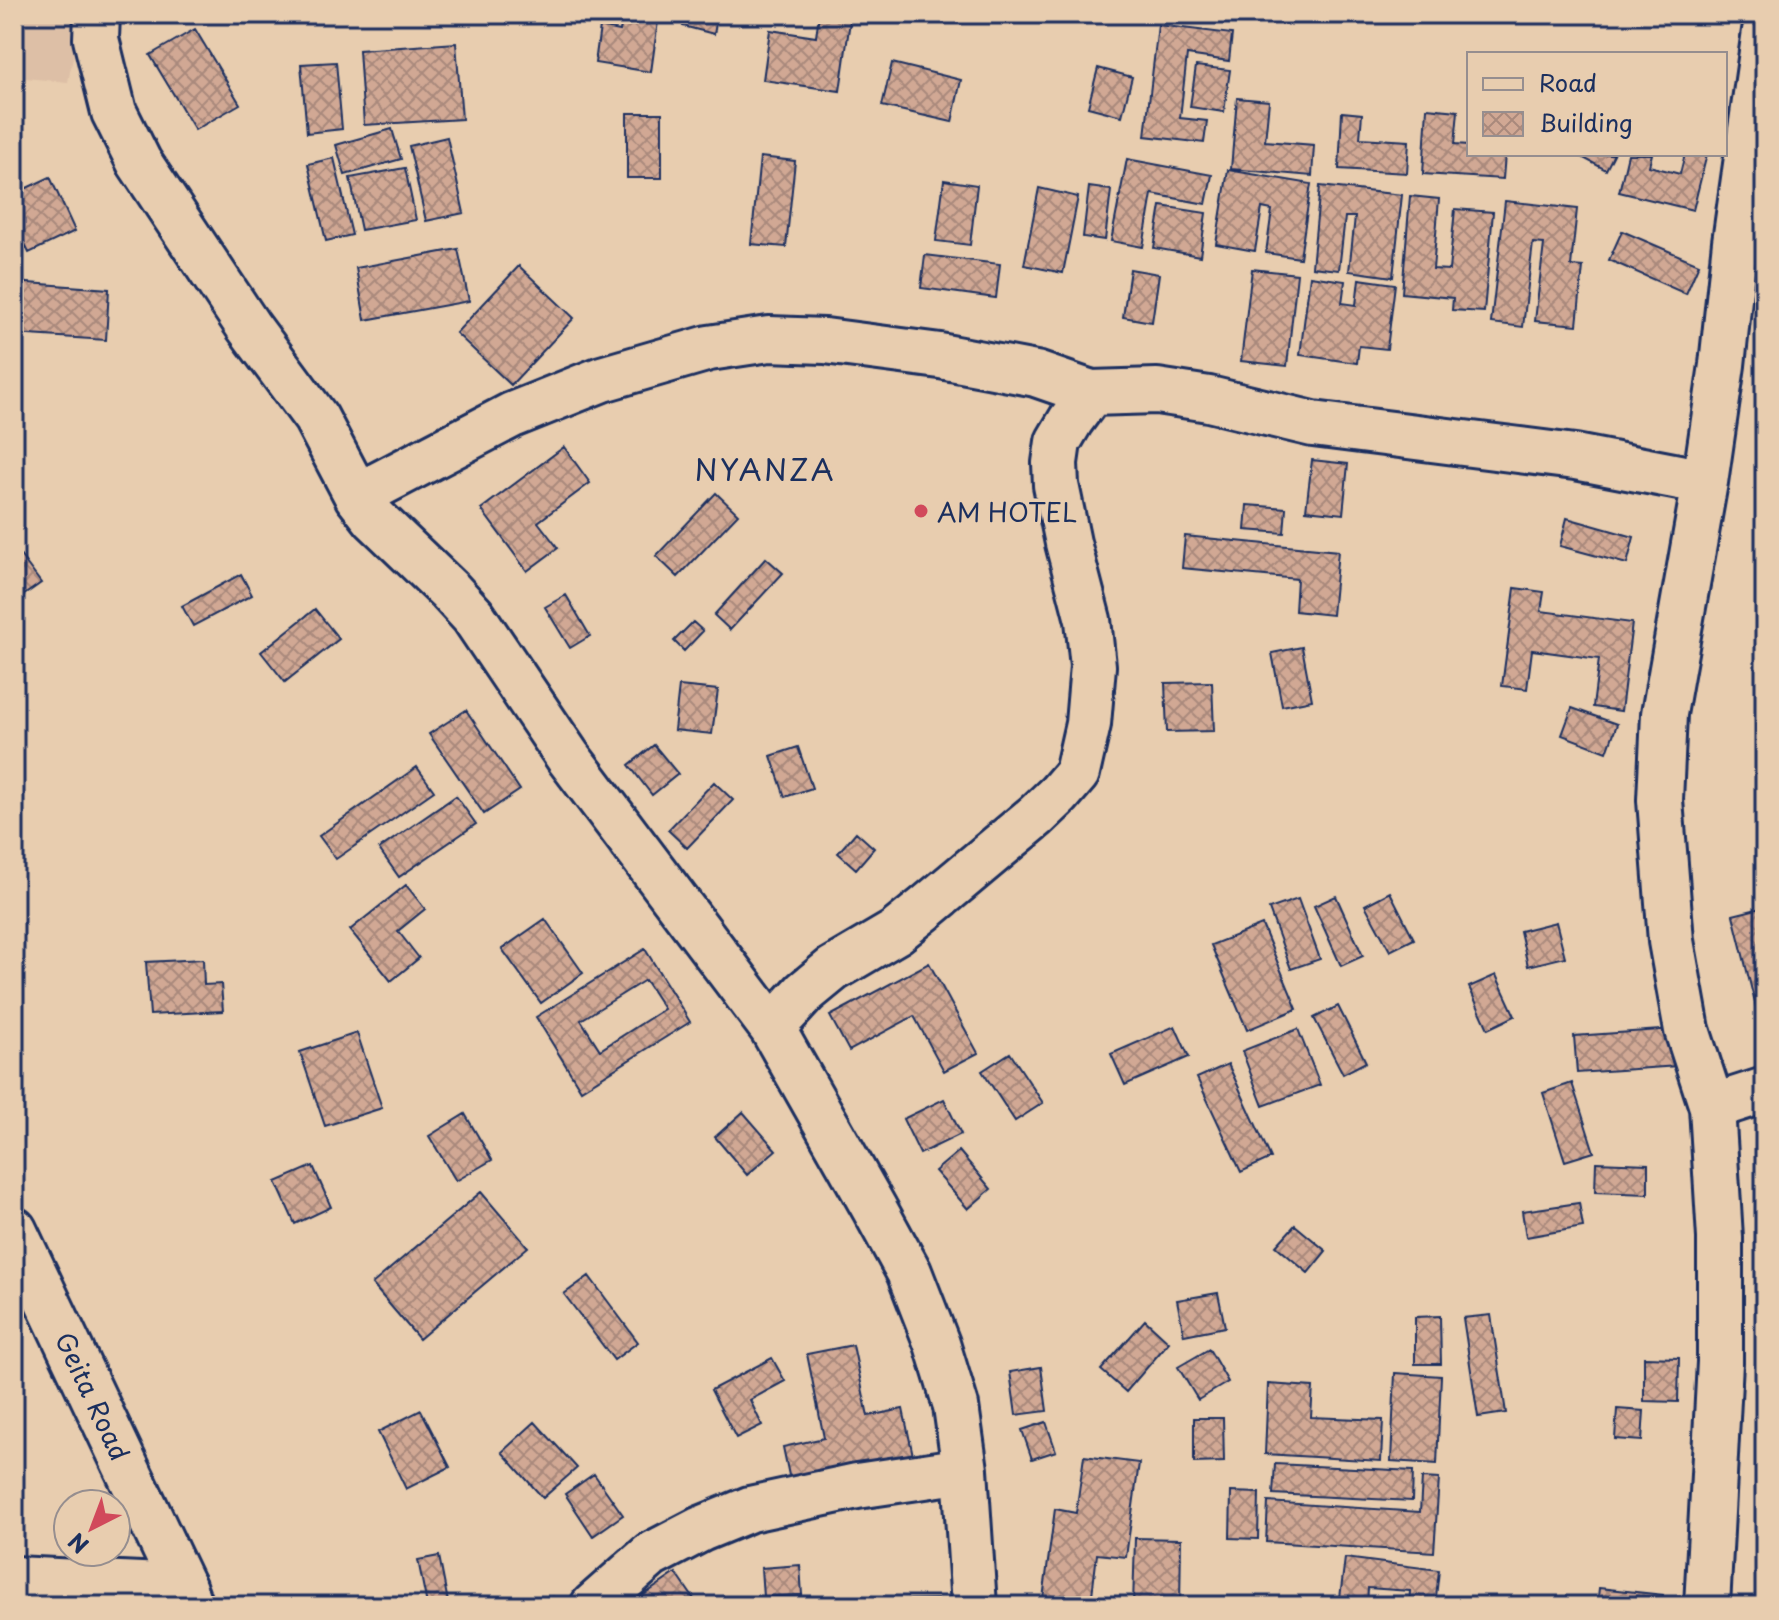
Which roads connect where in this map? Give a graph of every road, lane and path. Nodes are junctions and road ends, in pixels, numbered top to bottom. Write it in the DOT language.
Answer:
graph roads {
  1 [pos="97,14"];
  2 [pos="1765,31"];
  3 [pos="1091,393"];
  4 [pos="1705,482"];
  5 [pos="357,496"];
  6 [pos="772,1028"];
  7 [pos="1765,1090"];
  8 [pos="1712,1107"];
  9 [pos="14,1230"];
  10 [pos="965,1470"];
  11 [pos="14,1579"];
  12 [pos="186,1597"];
  13 [pos="593,1606"];
  14 [pos="974,1606"];
  15 [pos="1707,1606"];
  1 -- 5 [label="main road"];
  2 -- 4 [label="main road"];
  3 -- 4 [label="main road"];
  3 -- 5 [label="main road"];
  3 -- 6 [label="main road"];
  4 -- 8 [label="main road"];
  5 -- 6 [label="main road"];
  6 -- 10 [label="main road"];
  7 -- 8 [label="main road"];
  8 -- 15 [label="main road"];
  9 -- 12 [label="main road, Geita Road"];
  10 -- 13 [label="main road"];
  10 -- 14 [label="main road"];
  11 -- 12 [label="main road"];
}
